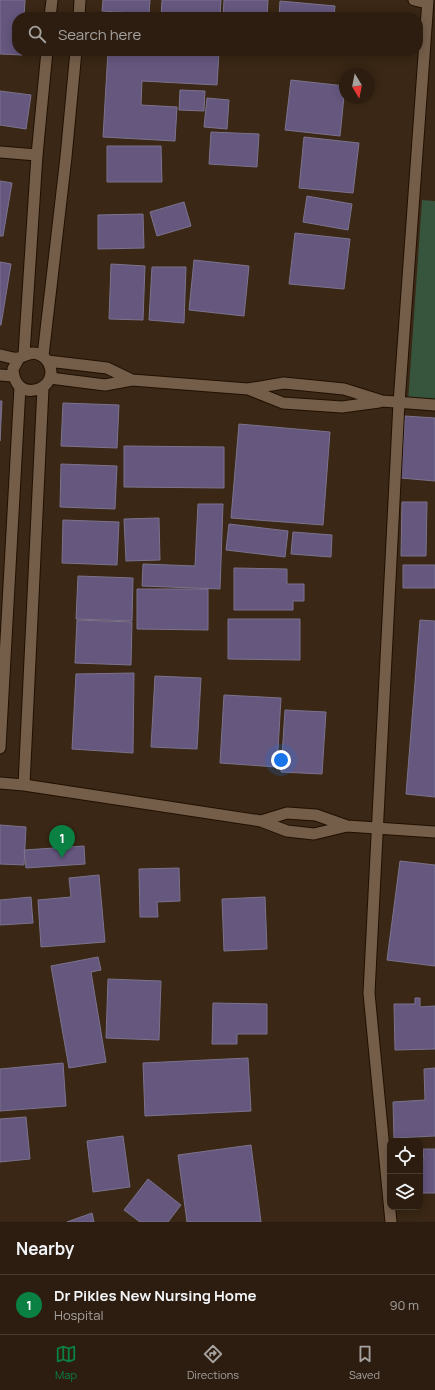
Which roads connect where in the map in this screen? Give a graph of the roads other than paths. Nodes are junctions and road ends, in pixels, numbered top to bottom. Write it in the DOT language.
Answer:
graph roads {
  1 [pos="52,0"];
  2 [pos="80,0"];
  3 [pos="414,0"];
  4 [pos="428,1"];
  5 [pos="51,12"];
  6 [pos="79,12"];
  7 [pos="47,56"];
  8 [pos="76,56"];
  9 [pos="0,152"];
  10 [pos="37,154"];
  11 [pos="0,355"];
  12 [pos="21,356"];
  13 [pos="45,358"];
  14 [pos="0,375"];
  15 [pos="13,376"];
  16 [pos="50,378"];
  17 [pos="132,380"];
  18 [pos="20,387"];
  19 [pos="42,388"];
  20 [pos="248,389"];
  21 [pos="382,401"];
  22 [pos="399,403"];
  23 [pos="435,405"];
  24 [pos="0,748"];
  25 [pos="0,783"];
  26 [pos="24,785"];
  27 [pos="261,821"];
  28 [pos="347,826"];
  29 [pos="378,828"];
  30 [pos="435,832"];
  31 [pos="391,1222"];
  1 -- 5 [label="street"];
  2 -- 6 [label="street"];
  3 -- 4 [label="street"];
  4 -- 22 [label="street"];
  7 -- 10 [label="street"];
  8 -- 13 [label="street"];
  9 -- 10 [label="street"];
  10 -- 12 [label="street"];
  11 -- 12 [label="street"];
  12 -- 13 [label="street"];
  12 -- 15 [label="street"];
  13 -- 16 [label="street"];
  13 -- 17 [label="street"];
  14 -- 15 [label="street"];
  15 -- 18 [label="street"];
  16 -- 17 [label="street"];
  16 -- 19 [label="street"];
  17 -- 20 [label="street"];
  18 -- 19 [label="street"];
  18 -- 24 [label="street"];
  19 -- 26 [label="street"];
  20 -- 21 [label="street"];
  20 -- 21 [label="street"];
  21 -- 22 [label="street"];
  22 -- 23 [label="street"];
  22 -- 29 [label="street"];
  25 -- 26 [label="street"];
  26 -- 27 [label="street"];
  27 -- 28 [label="street"];
  27 -- 28 [label="street"];
  28 -- 29 [label="street"];
  29 -- 30 [label="street"];
  29 -- 31 [label="street"];
}
